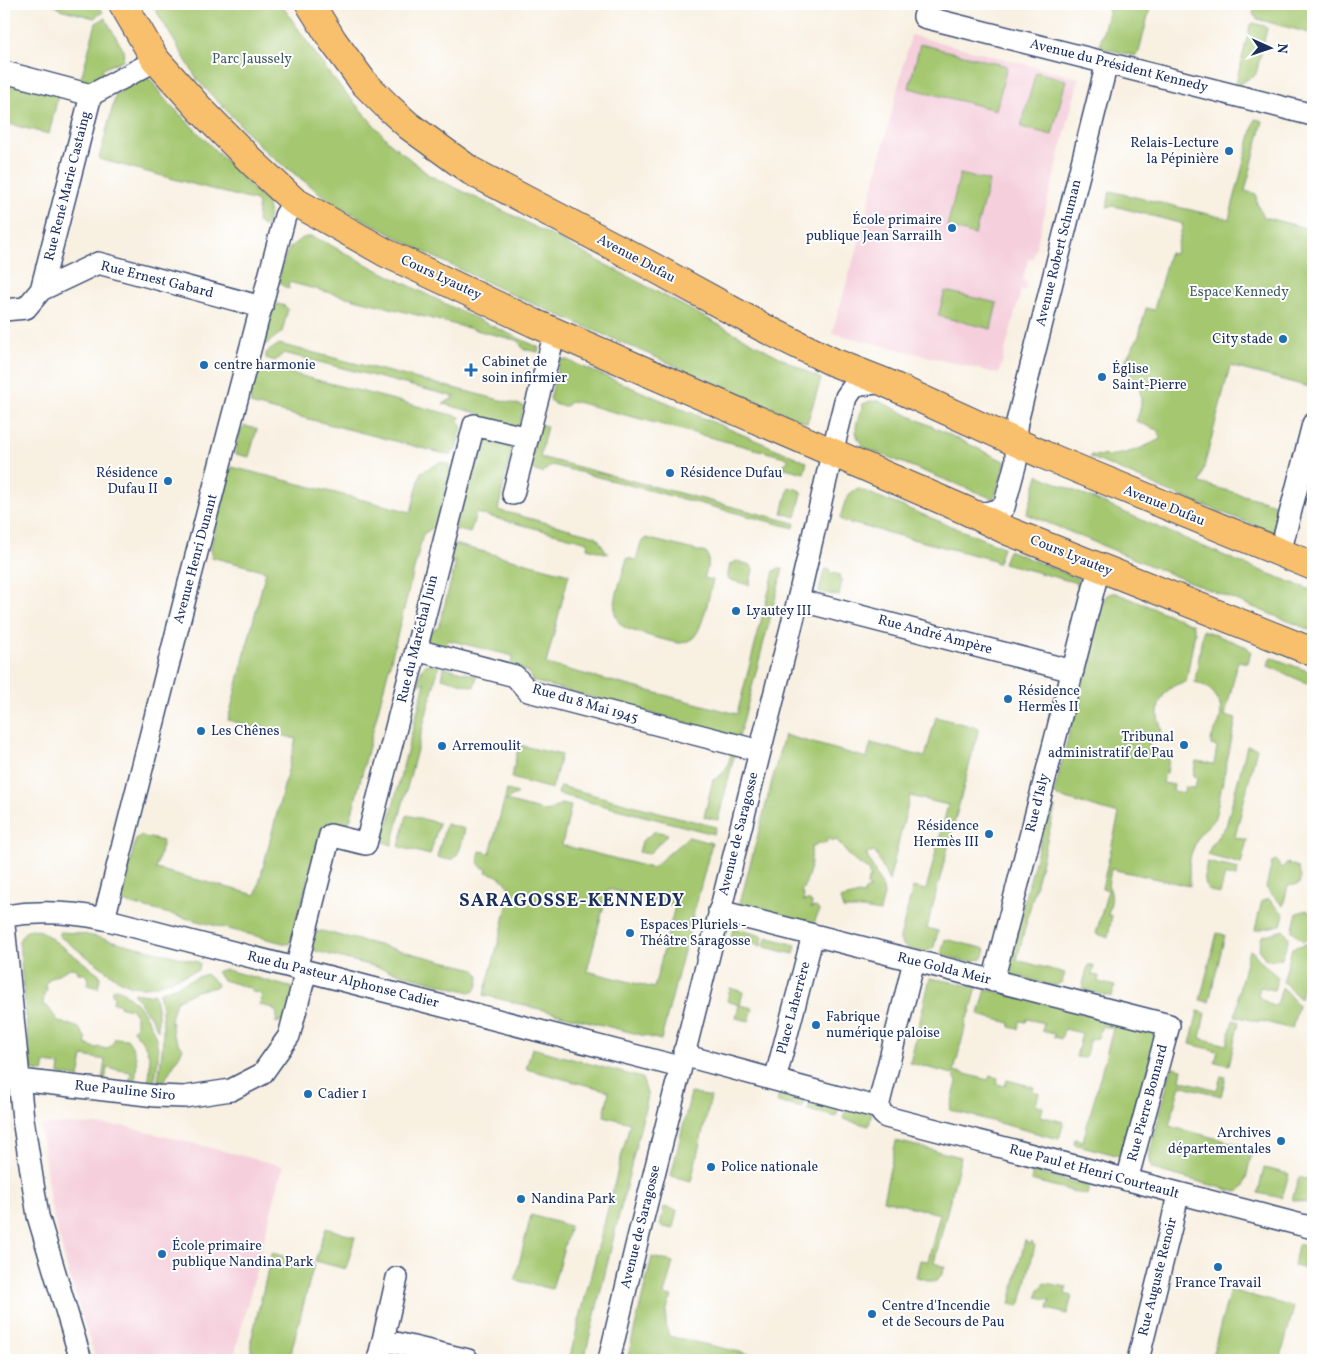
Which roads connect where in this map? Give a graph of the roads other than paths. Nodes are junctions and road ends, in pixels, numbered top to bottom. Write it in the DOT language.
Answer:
graph roads {
  1 [pos="123,4"];
  2 [pos="310,4"];
  3 [pos="926,10"];
  4 [pos="155,59"];
  5 [pos="1107,63"];
  6 [pos="4,72"];
  7 [pos="91,95"];
  8 [pos="1313,115"];
  9 [pos="294,201"];
  10 [pos="41,290"];
  11 [pos="262,307"];
  12 [pos="4,310"];
  13 [pos="556,332"];
  14 [pos="884,382"];
  15 [pos="1313,424"];
  16 [pos="528,438"];
  17 [pos="1016,443"];
  18 [pos="832,453"];
  19 [pos="513,494"];
  20 [pos="966,510"];
  21 [pos="1280,553"];
  22 [pos="1313,566"];
  23 [pos="1099,568"];
  24 [pos="798,600"];
  25 [pos="416,650"];
  26 [pos="1313,652"];
  27 [pos="1073,671"];
  28 [pos="760,751"];
  29 [pos="719,911"];
  30 [pos="4,916"];
  31 [pos="104,919"];
  32 [pos="4,925"];
  33 [pos="813,935"];
  34 [pos="914,961"];
  35 [pos="301,970"];
  36 [pos="993,981"];
  37 [pos="1169,1025"];
  38 [pos="682,1059"];
  39 [pos="20,1080"];
  40 [pos="775,1080"];
  41 [pos="879,1108"];
  42 [pos="14,1120"];
  43 [pos="1127,1180"];
  44 [pos="1178,1194"];
  45 [pos="1313,1228"];
  46 [pos="397,1278"];
  47 [pos="383,1340"];
  48 [pos="81,1360"];
  49 [pos="378,1360"];
  50 [pos="468,1360"];
  51 [pos="609,1360"];
  52 [pos="1138,1360"];
  1 -- 4 [label="main road, Cours Lyautey"];
  2 -- 14 [label="main road, Avenue Dufau"];
  3 -- 5 [label="street, Avenue du Président Kennedy"];
  4 -- 7 [label="street, Rue René Marie Castaing"];
  4 -- 9 [label="main road, Cours Lyautey"];
  5 -- 8 [label="street, Avenue du Président Kennedy"];
  5 -- 17 [label="street, Avenue Robert Schuman"];
  6 -- 7 [label="street"];
  7 -- 10 [label="street, Rue René Marie Castaing"];
  9 -- 11 [label="street, Avenue Henri Dunant"];
  9 -- 13 [label="main road, Cours Lyautey"];
  10 -- 11 [label="street, Rue Ernest Gabard"];
  10 -- 12 [label="street, Rue Ernest Gabard"];
  11 -- 31 [label="street, Avenue Henri Dunant"];
  13 -- 16 [label="street"];
  13 -- 18 [label="main road, Cours Lyautey"];
  14 -- 17 [label="main road, Avenue Dufau"];
  14 -- 18 [label="street"];
  15 -- 21 [label="street"];
  16 -- 19 [label="street"];
  16 -- 25 [label="street, Rue du Maréchal Juin"];
  17 -- 20 [label="street"];
  17 -- 21 [label="main road, Avenue Dufau"];
  18 -- 20 [label="main road, Cours Lyautey"];
  18 -- 24 [label="street, Avenue de Saragosse"];
  20 -- 23 [label="main road, Cours Lyautey"];
  21 -- 22 [label="main road, Avenue Dufau"];
  23 -- 26 [label="main road, Cours Lyautey"];
  23 -- 27 [label="street, Rue d'Isly"];
  24 -- 27 [label="street, Rue André Ampère"];
  24 -- 28 [label="street, Avenue de Saragosse"];
  25 -- 28 [label="street, Rue du 8 Mai 1945"];
  25 -- 35 [label="street, Rue du Maréchal Juin"];
  27 -- 36 [label="street, Rue d'Isly"];
  28 -- 29 [label="street, Avenue de Saragosse"];
  29 -- 33 [label="street, Rue Golda Meir"];
  29 -- 38 [label="street, Avenue de Saragosse"];
  30 -- 31 [label="street, Rue du Pasteur Alphonse Cadier"];
  31 -- 35 [label="street, Rue du Pasteur Alphonse Cadier"];
  32 -- 39 [label="street"];
  33 -- 34 [label="street, Rue Golda Meir"];
  33 -- 40 [label="street, Place Laherrère"];
  34 -- 36 [label="street, Rue Golda Meir"];
  34 -- 41 [label="street"];
  35 -- 38 [label="street, Rue du Pasteur Alphonse Cadier"];
  35 -- 39 [label="street, Rue Pauline Siro"];
  36 -- 37 [label="street, Rue Golda Meir"];
  37 -- 43 [label="street, Rue Pierre Bonnard"];
  38 -- 40 [label="street, Rue du Pasteur Alphonse Cadier"];
  38 -- 51 [label="street, Avenue de Saragosse"];
  39 -- 42 [label="street"];
  40 -- 41 [label="street, Rue Paul et Henri Courteault"];
  41 -- 43 [label="street, Rue Paul et Henri Courteault"];
  42 -- 48 [label="street"];
  43 -- 44 [label="street, Rue Paul et Henri Courteault"];
  44 -- 45 [label="street, Rue Paul et Henri Courteault"];
  44 -- 52 [label="street, Rue Auguste Renoir"];
  46 -- 47 [label="street"];
  47 -- 49 [label="street"];
  47 -- 50 [label="street"];
}
